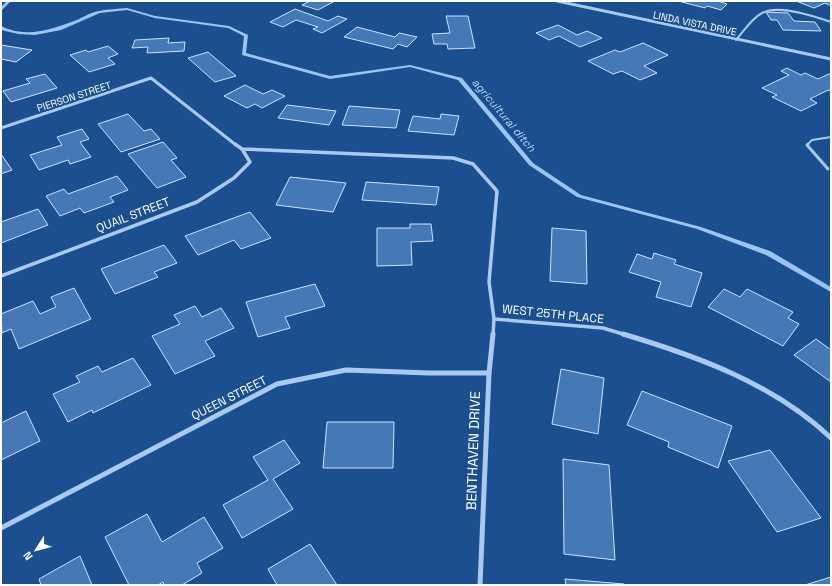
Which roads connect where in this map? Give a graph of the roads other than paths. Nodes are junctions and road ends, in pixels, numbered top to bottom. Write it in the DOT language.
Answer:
graph roads {
  1 [pos="557,1"];
  2 [pos="831,22"];
  3 [pos="736,40"];
  4 [pos="831,58"];
  5 [pos="1,128"];
  6 [pos="831,137"];
  7 [pos="242,149"];
  8 [pos="828,169"];
  9 [pos="1,276"];
  10 [pos="494,319"];
  11 [pos="489,373"];
  12 [pos="831,438"];
  13 [pos="1,528"];
  14 [pos="480,585"];
  1 -- 3 [label="street, LINDA VISTA DRIVE"];
  2 -- 3 [label="lane"];
  3 -- 4 [label="street, LINDA VISTA DRIVE"];
  5 -- 7 [label="street, PIERSON STREET"];
  6 -- 8 [label="lane"];
  7 -- 9 [label="street, QUAIL STREET"];
  7 -- 10 [label="street, WEST 25TH PLACE"];
  10 -- 11 [label="street, BENTHAVEN DRIVE"];
  10 -- 12 [label="street, WEST 25TH PLACE"];
  11 -- 13 [label="street, QUEEN STREET"];
  11 -- 14 [label="street, BENTHAVEN DRIVE"];
}
